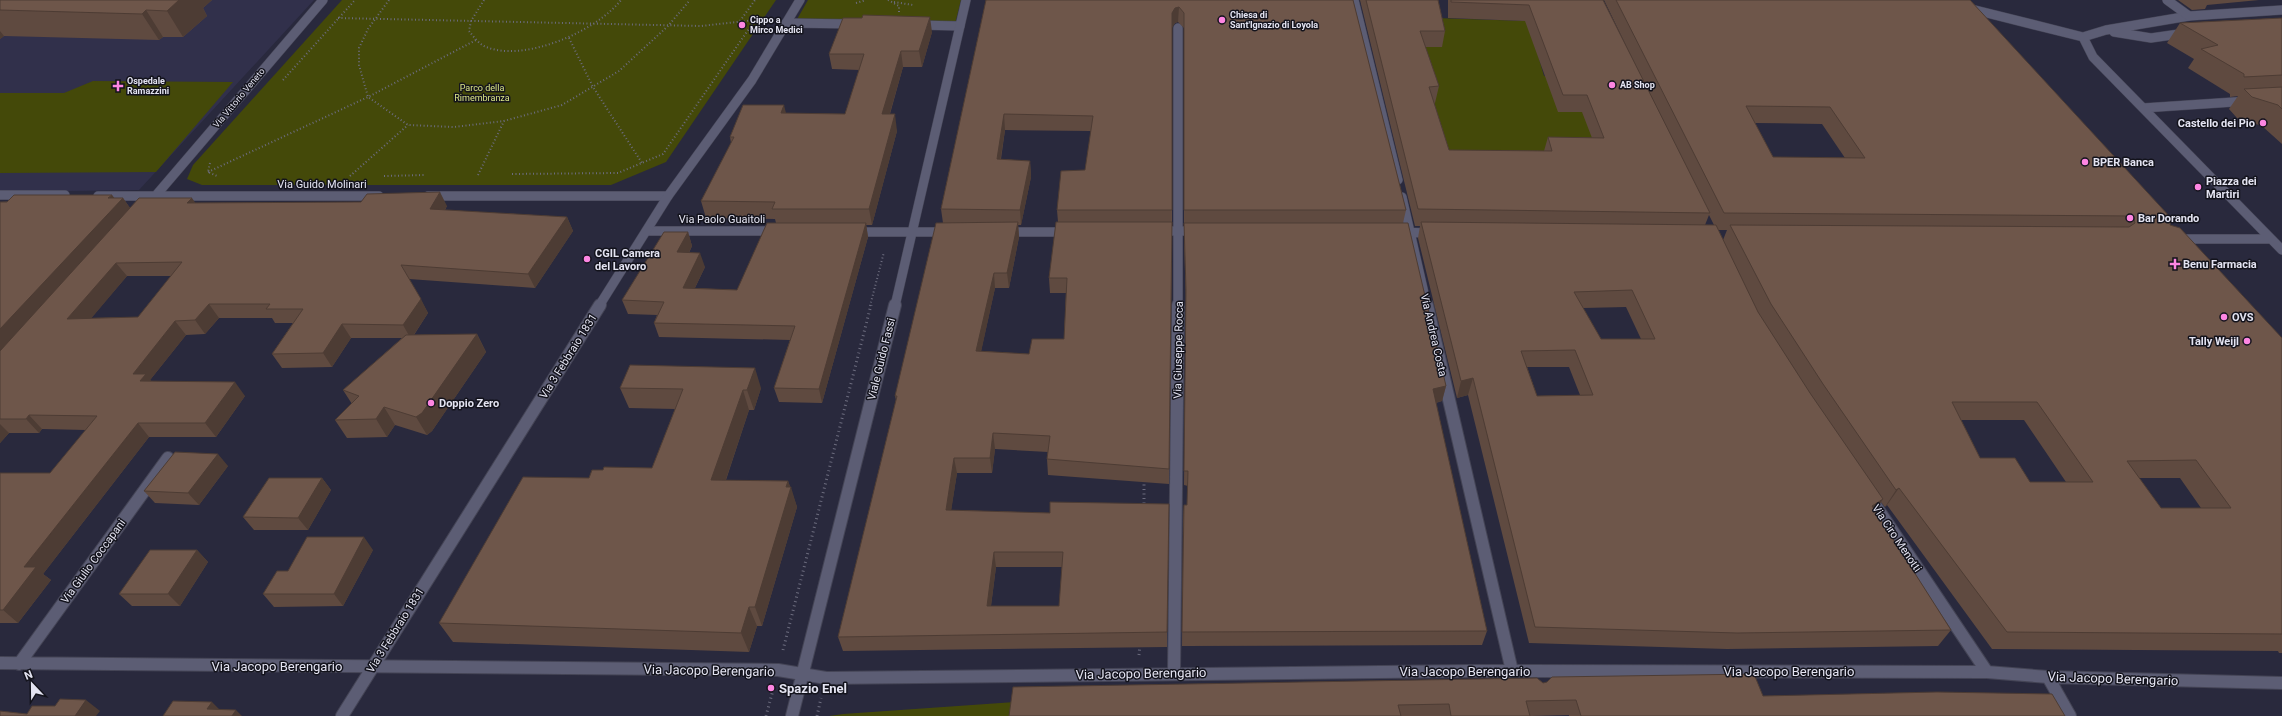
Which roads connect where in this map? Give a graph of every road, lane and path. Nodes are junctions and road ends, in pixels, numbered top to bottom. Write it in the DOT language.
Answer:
graph roads {
  1 [pos="323,0"];
  2 [pos="389,0"];
  3 [pos="484,0"];
  4 [pos="621,0"];
  5 [pos="690,0"];
  6 [pos="755,0"];
  7 [pos="800,0"];
  8 [pos="866,0"];
  9 [pos="888,0"];
  10 [pos="966,0"];
  11 [pos="1354,0"];
  12 [pos="1972,0"];
  13 [pos="2164,0"];
  14 [pos="2167,0"];
  15 [pos="862,1"];
  16 [pos="1950,4"];
  17 [pos="2282,10"];
  18 [pos="1984,13"];
  19 [pos="2189,16"];
  20 [pos="308,18"];
  21 [pos="375,19"];
  22 [pos="471,21"];
  23 [pos="2197,21"];
  24 [pos="740,22"];
  25 [pos="786,23"];
  26 [pos="593,24"];
  27 [pos="882,25"];
  28 [pos="905,25"];
  29 [pos="668,26"];
  30 [pos="960,26"];
  31 [pos="1178,28"];
  32 [pos="2106,30"];
  33 [pos="2196,32"];
  34 [pos="2083,37"];
  35 [pos="569,38"];
  36 [pos="476,40"];
  37 [pos="594,87"];
  38 [pos="368,97"];
  39 [pos="2262,101"];
  40 [pos="2143,108"];
  41 [pos="504,121"];
  42 [pos="408,125"];
  43 [pos="211,160"];
  44 [pos="642,163"];
  45 [pos="208,172"];
  46 [pos="509,174"];
  47 [pos="433,175"];
  48 [pos="471,175"];
  49 [pos="478,175"];
  50 [pos="486,175"];
  51 [pos="342,176"];
  52 [pos="350,176"];
  53 [pos="357,176"];
  54 [pos="380,176"];
  55 [pos="220,177"];
  56 [pos="0,195"];
  57 [pos="155,196"];
  58 [pos="387,196"];
  59 [pos="419,196"];
  60 [pos="668,196"];
  61 [pos="145,208"];
  62 [pos="648,231"];
  63 [pos="788,231"];
  64 [pos="1144,231"];
  65 [pos="1179,231"];
  66 [pos="843,232"];
  67 [pos="890,232"];
  68 [pos="913,232"];
  69 [pos="962,232"];
  70 [pos="994,232"];
  71 [pos="1081,232"];
  72 [pos="1210,232"];
  73 [pos="1382,232"];
  74 [pos="1411,232"];
  75 [pos="1443,233"];
  76 [pos="2162,239"];
  77 [pos="2271,239"];
  78 [pos="2282,250"];
  79 [pos="168,458"];
  80 [pos="1144,476"];
  81 [pos="1861,484"];
  82 [pos="1143,516"];
  83 [pos="1140,642"];
  84 [pos="0,663"];
  85 [pos="19,664"];
  86 [pos="371,666"];
  87 [pos="778,670"];
  88 [pos="1512,670"];
  89 [pos="1532,671"];
  90 [pos="1987,672"];
  91 [pos="802,673"];
  92 [pos="1139,673"];
  93 [pos="1174,673"];
  94 [pos="2048,677"];
  95 [pos="2282,683"];
  96 [pos="1537,685"];
  97 [pos="342,716"];
  98 [pos="766,716"];
  99 [pos="792,716"];
  100 [pos="2070,716"];
  1 -- 20 [label="street, Via Vittorio Veneto"];
  2 -- 21 [label="path"];
  3 -- 22 [label="path"];
  4 -- 26 [label="path"];
  5 -- 29 [label="path"];
  6 -- 24 [label="path"];
  7 -- 25 [label="street, Via 3 Febbraio 1831"];
  8 -- 15 [label="path"];
  9 -- 27 [label="path"];
  10 -- 30 [label="street, Viale Guido Fassi"];
  11 -- 74 [label="street, Via Andrea Costa"];
  12 -- 18 [label="street"];
  13 -- 19 [label="street"];
  14 -- 19 [label="street"];
  16 -- 18 [label="street"];
  17 -- 19 [label="street"];
  18 -- 34 [label="street"];
  19 -- 23 [label="street"];
  19 -- 32 [label="street"];
  20 -- 21 [label="path"];
  20 -- 57 [label="street, Via Vittorio Veneto"];
  21 -- 22 [label="path"];
  21 -- 38 [label="path"];
  22 -- 26 [label="path"];
  22 -- 36 [label="path"];
  24 -- 29 [label="path"];
  24 -- 44 [label="path"];
  25 -- 27 [label="street"];
  25 -- 60 [label="street, Via 3 Febbraio 1831"];
  26 -- 29 [label="path"];
  26 -- 35 [label="path"];
  28 -- 30 [label="street"];
  29 -- 37 [label="path"];
  30 -- 68 [label="street, Viale Guido Fassi"];
  31 -- 65 [label="street, Via Giuseppe Rocca"];
  32 -- 33 [label="street"];
  32 -- 34 [label="street"];
  34 -- 40 [label="street"];
  35 -- 36 [label="path"];
  35 -- 37 [label="path"];
  36 -- 38 [label="path"];
  37 -- 41 [label="path"];
  37 -- 44 [label="path"];
  38 -- 42 [label="path"];
  38 -- 45 [label="path"];
  39 -- 40 [label="street"];
  40 -- 77 [label="street"];
  41 -- 42 [label="path"];
  41 -- 49 [label="path"];
  42 -- 52 [label="path"];
  43 -- 45 [label="path"];
  44 -- 46 [label="path"];
  45 -- 55 [label="path"];
  47 -- 54 [label="path"];
  48 -- 49 [label="path"];
  49 -- 50 [label="path"];
  51 -- 52 [label="path"];
  52 -- 53 [label="path"];
  56 -- 57 [label="street, Via Guido Molinari"];
  57 -- 58 [label="street, Via Guido Molinari"];
  57 -- 61 [label="street, Via Vittorio Veneto"];
  59 -- 60 [label="street"];
  60 -- 62 [label="street, Via 3 Febbraio 1831"];
  62 -- 63 [label="street, Via Paolo Guaitoli"];
  62 -- 86 [label="street, Via 3 Febbraio 1831"];
  64 -- 65 [label="street"];
  65 -- 72 [label="street"];
  65 -- 93 [label="street, Via Giuseppe Rocca"];
  66 -- 67 [label="street"];
  67 -- 68 [label="street"];
  67 -- 87 [label="path"];
  68 -- 69 [label="street"];
  68 -- 91 [label="street, Viale Guido Fassi"];
  70 -- 71 [label="street"];
  73 -- 74 [label="street"];
  74 -- 75 [label="street"];
  74 -- 88 [label="street, Via Andrea Costa"];
  76 -- 77 [label="street"];
  77 -- 78 [label="street"];
  79 -- 85 [label="street, Via Giulio Coccapani"];
  80 -- 82 [label="path"];
  81 -- 90 [label="street, Via Ciro Menotti"];
  83 -- 92 [label="path"];
  84 -- 85 [label="street, Via Jacopo Berengario"];
  85 -- 86 [label="street, Via Jacopo Berengario"];
  86 -- 87 [label="street, Via Jacopo Berengario"];
  86 -- 97 [label="street, Via 3 Febbraio 1831"];
  87 -- 91 [label="street, Via Jacopo Berengario"];
  87 -- 98 [label="path"];
  88 -- 89 [label="street, Via Jacopo Berengario"];
  88 -- 93 [label="street, Via Jacopo Berengario"];
  89 -- 90 [label="street, Via Jacopo Berengario"];
  89 -- 96 [label="street"];
  90 -- 94 [label="street, Via Jacopo Berengario"];
  91 -- 92 [label="street, Via Jacopo Berengario"];
  91 -- 99 [label="street, Viale Guido Fassi"];
  92 -- 93 [label="street, Via Jacopo Berengario"];
  94 -- 95 [label="street, Via Jacopo Berengario"];
  94 -- 100 [label="street"];
}
